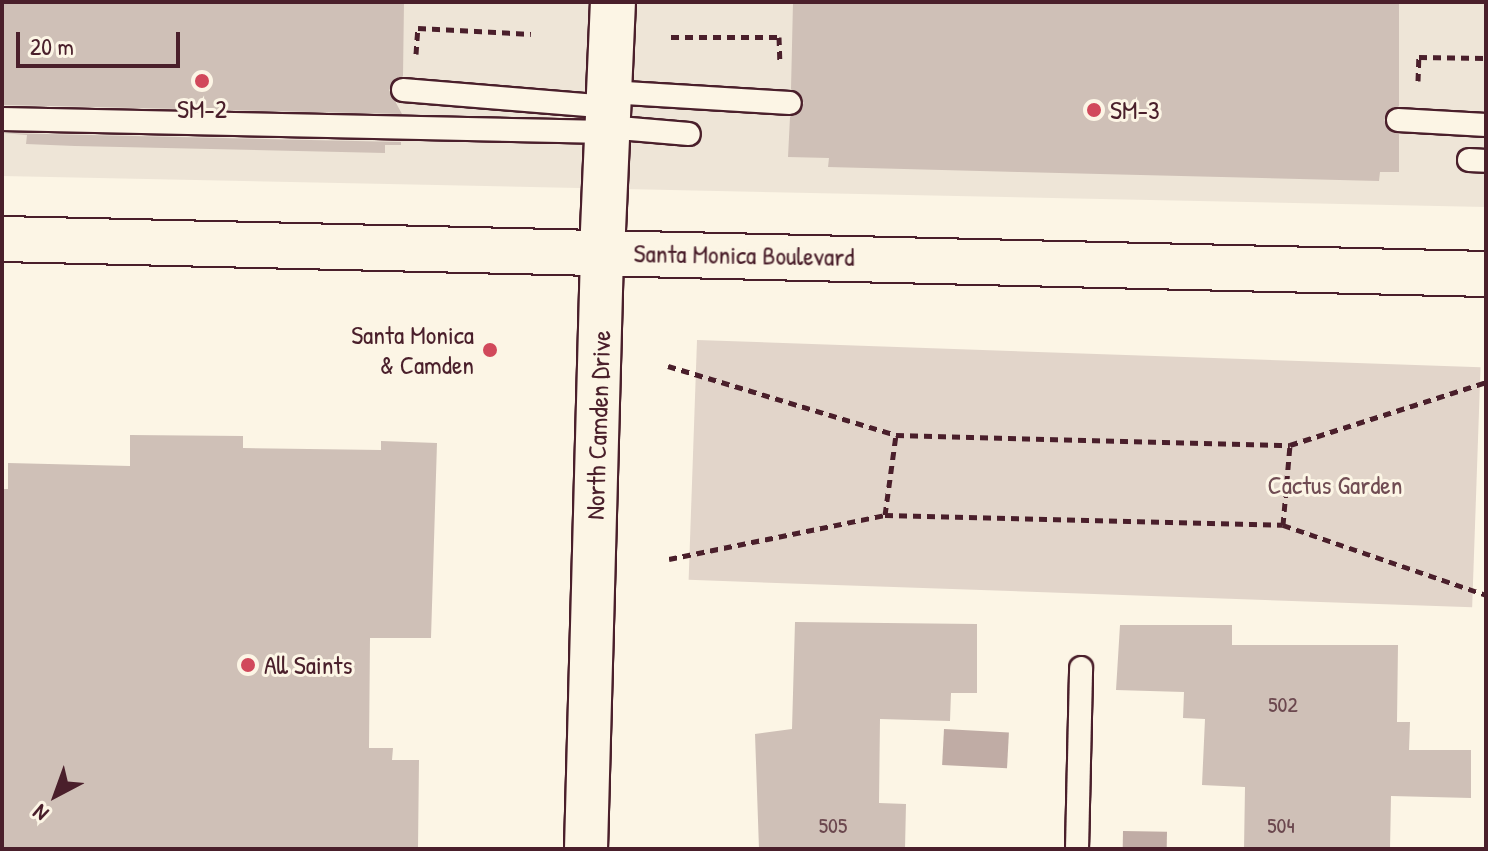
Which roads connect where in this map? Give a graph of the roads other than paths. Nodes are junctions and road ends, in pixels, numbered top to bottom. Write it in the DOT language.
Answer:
graph roads {
  1 [pos="613,2"];
  2 [pos="403,90"];
  3 [pos="790,103"];
  4 [pos="608,114"];
  5 [pos="2,119"];
  6 [pos="1398,120"];
  7 [pos="1486,125"];
  8 [pos="689,134"];
  9 [pos="2,239"];
  10 [pos="602,253"];
  11 [pos="1486,274"];
  12 [pos="1081,668"];
  13 [pos="586,849"];
  14 [pos="1077,849"];
  1 -- 4 [label="main road, North Camden Drive"];
  2 -- 4 [label="lane"];
  3 -- 4 [label="lane"];
  4 -- 5 [label="lane"];
  4 -- 8 [label="lane"];
  4 -- 10 [label="main road, North Camden Drive"];
  6 -- 7 [label="lane"];
  9 -- 10 [label="main road, Santa Monica Boulevard"];
  10 -- 11 [label="main road, Santa Monica Boulevard"];
  10 -- 13 [label="street, North Camden Drive"];
  12 -- 14 [label="lane"];
}
